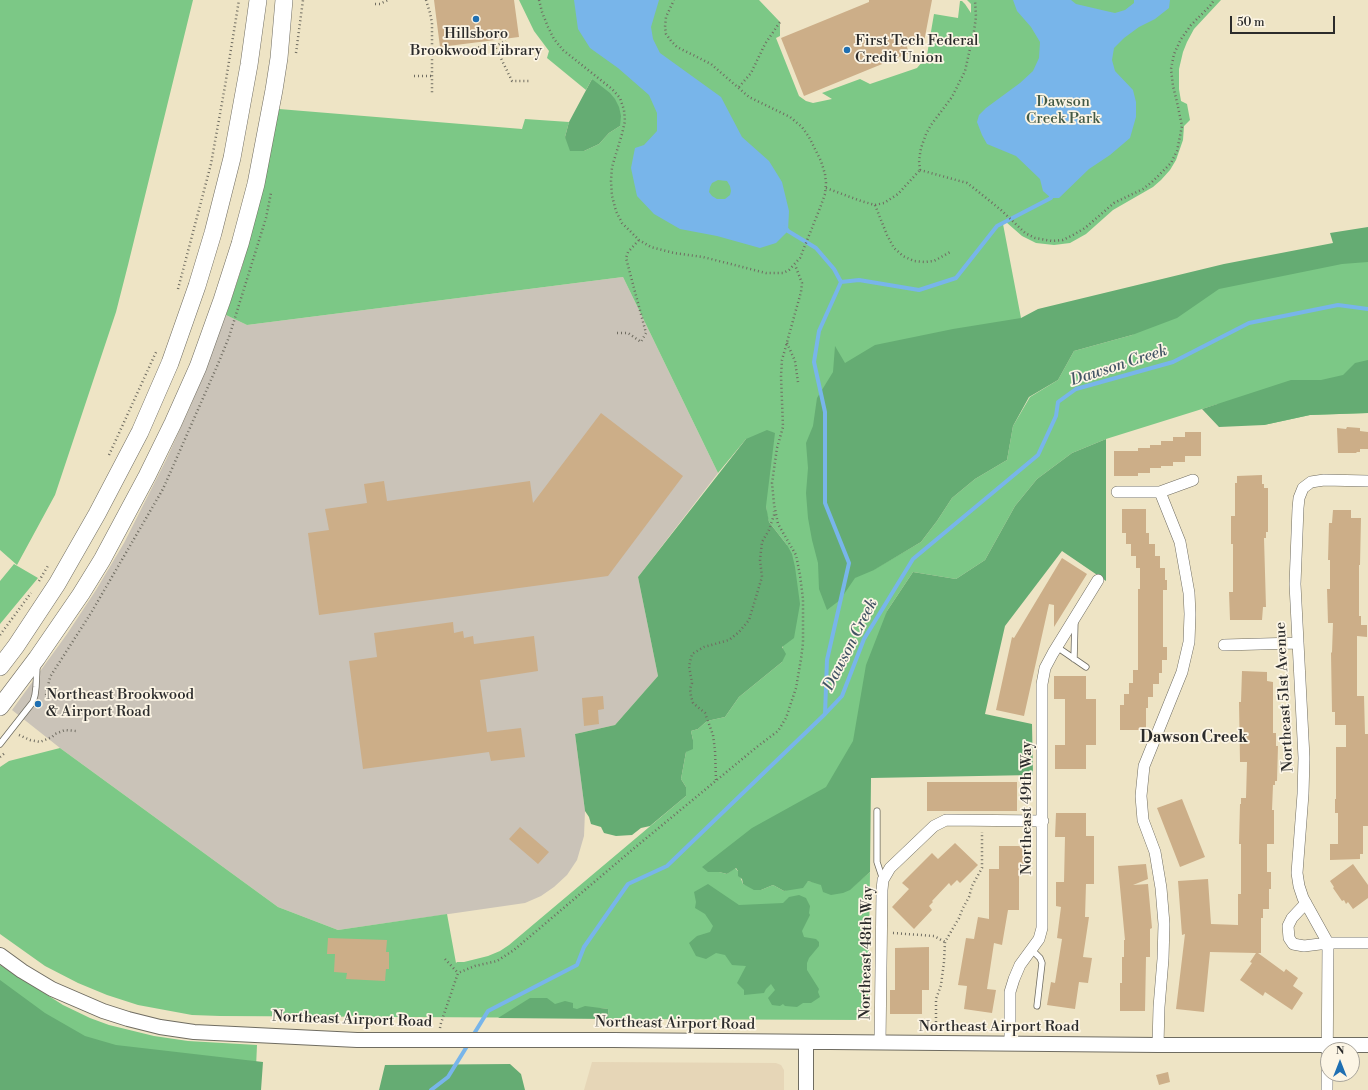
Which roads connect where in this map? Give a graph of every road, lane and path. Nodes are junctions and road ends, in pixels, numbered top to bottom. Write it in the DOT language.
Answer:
graph roads {
  1 [pos="239,0"];
  2 [pos="258,0"];
  3 [pos="284,0"];
  4 [pos="388,0"];
  5 [pos="426,0"];
  6 [pos="539,0"];
  7 [pos="674,0"];
  8 [pos="975,0"];
  9 [pos="1214,0"];
  10 [pos="375,4"];
  11 [pos="780,22"];
  12 [pos="506,41"];
  13 [pos="495,46"];
  14 [pos="432,54"];
  15 [pos="414,76"];
  16 [pos="432,76"];
  17 [pos="529,81"];
  18 [pos="739,88"];
  19 [pos="432,94"];
  20 [pos="920,170"];
  21 [pos="826,188"];
  22 [pos="876,205"];
  23 [pos="639,240"];
  24 [pos="952,251"];
  25 [pos="795,265"];
  26 [pos="176,296"];
  27 [pos="236,316"];
  28 [pos="617,333"];
  29 [pos="786,342"];
  30 [pos="159,346"];
  31 [pos="218,364"];
  32 [pos="798,382"];
  33 [pos="108,456"];
  34 [pos="1193,480"];
  35 [pos="1368,481"];
  36 [pos="1117,492"];
  37 [pos="1160,492"];
  38 [pos="774,504"];
  39 [pos="52,559"];
  40 [pos="1098,580"];
  41 [pos="38,582"];
  42 [pos="35,587"];
  43 [pos="1076,617"];
  44 [pos="0,635"];
  45 [pos="1297,643"];
  46 [pos="1224,645"];
  47 [pos="1057,647"];
  48 [pos="37,658"];
  49 [pos="1074,659"];
  50 [pos="0,667"];
  51 [pos="1086,667"];
  52 [pos="0,707"];
  53 [pos="76,731"];
  54 [pos="20,735"];
  55 [pos="0,744"];
  56 [pos="716,781"];
  57 [pos="877,811"];
  58 [pos="982,821"];
  59 [pos="1043,821"];
  60 [pos="883,880"];
  61 [pos="1306,903"];
  62 [pos="881,932"];
  63 [pos="945,942"];
  64 [pos="1328,943"];
  65 [pos="1368,944"];
  66 [pos="1031,949"];
  67 [pos="0,955"];
  68 [pos="445,959"];
  69 [pos="458,973"];
  70 [pos="1037,1006"];
  71 [pos="446,1040"];
  72 [pos="806,1042"];
  73 [pos="1328,1042"];
  74 [pos="880,1043"];
  75 [pos="936,1043"];
  76 [pos="1010,1044"];
  77 [pos="1158,1045"];
  78 [pos="1320,1045"];
  79 [pos="806,1090"];
  1 -- 26 [label="path"];
  2 -- 50 [label="main road"];
  3 -- 48 [label="main road"];
  4 -- 10 [label="path"];
  5 -- 14 [label="path"];
  6 -- 23 [label="path"];
  7 -- 18 [label="path"];
  8 -- 20 [label="path"];
  9 -- 20 [label="path"];
  11 -- 18 [label="path"];
  12 -- 13 [label="path"];
  13 -- 14 [label="path"];
  13 -- 17 [label="path"];
  14 -- 16 [label="path"];
  15 -- 16 [label="path"];
  16 -- 19 [label="path"];
  18 -- 21 [label="path"];
  20 -- 22 [label="path"];
  21 -- 22 [label="path"];
  21 -- 25 [label="path"];
  22 -- 24 [label="path"];
  23 -- 25 [label="path"];
  23 -- 28 [label="path"];
  25 -- 29 [label="path"];
  27 -- 31 [label="path"];
  29 -- 32 [label="path"];
  29 -- 38 [label="path"];
  30 -- 33 [label="path"];
  34 -- 37 [label="street"];
  35 -- 45 [label="street, Northeast 51st Avenue"];
  36 -- 37 [label="street"];
  37 -- 77 [label="street"];
  38 -- 56 [label="path"];
  38 -- 56 [label="path"];
  39 -- 41 [label="path"];
  40 -- 43 [label="street, Northeast 49th Way"];
  42 -- 44 [label="path"];
  43 -- 47 [label="street, Northeast 49th Way"];
  43 -- 49 [label="lane"];
  45 -- 46 [label="street"];
  45 -- 61 [label="street, Northeast 51st Avenue"];
  47 -- 49 [label="lane"];
  47 -- 59 [label="street, Northeast 49th Way"];
  48 -- 52 [label="main road"];
  48 -- 55 [label="lane"];
  49 -- 51 [label="lane"];
  53 -- 54 [label="path"];
  56 -- 69 [label="path"];
  57 -- 60 [label="lane"];
  58 -- 59 [label="street, Northeast 48th Way"];
  58 -- 60 [label="street, Northeast 48th Way"];
  58 -- 63 [label="path"];
  59 -- 66 [label="street, Northeast 49th Way"];
  60 -- 62 [label="street, Northeast 48th Way"];
  61 -- 64 [label="street, Northeast 51st Avenue"];
  61 -- 64 [label="street"];
  62 -- 63 [label="path"];
  62 -- 74 [label="street, Northeast 48th Way"];
  63 -- 75 [label="path"];
  64 -- 65 [label="street"];
  64 -- 73 [label="street, Northeast 51st Avenue"];
  66 -- 70 [label="lane"];
  66 -- 76 [label="street, Northeast 49th Way"];
  67 -- 71 [label="street, Northeast Airport Road"];
  68 -- 69 [label="path"];
  69 -- 71 [label="path"];
  71 -- 72 [label="street, Northeast Airport Road"];
  72 -- 74 [label="street, Northeast Airport Road"];
  72 -- 79 [label="street"];
  74 -- 75 [label="street, Northeast Airport Road"];
  75 -- 76 [label="street, Northeast Airport Road"];
  76 -- 77 [label="street, Northeast Airport Road"];
  77 -- 78 [label="street, Northeast Airport Road"];
}
